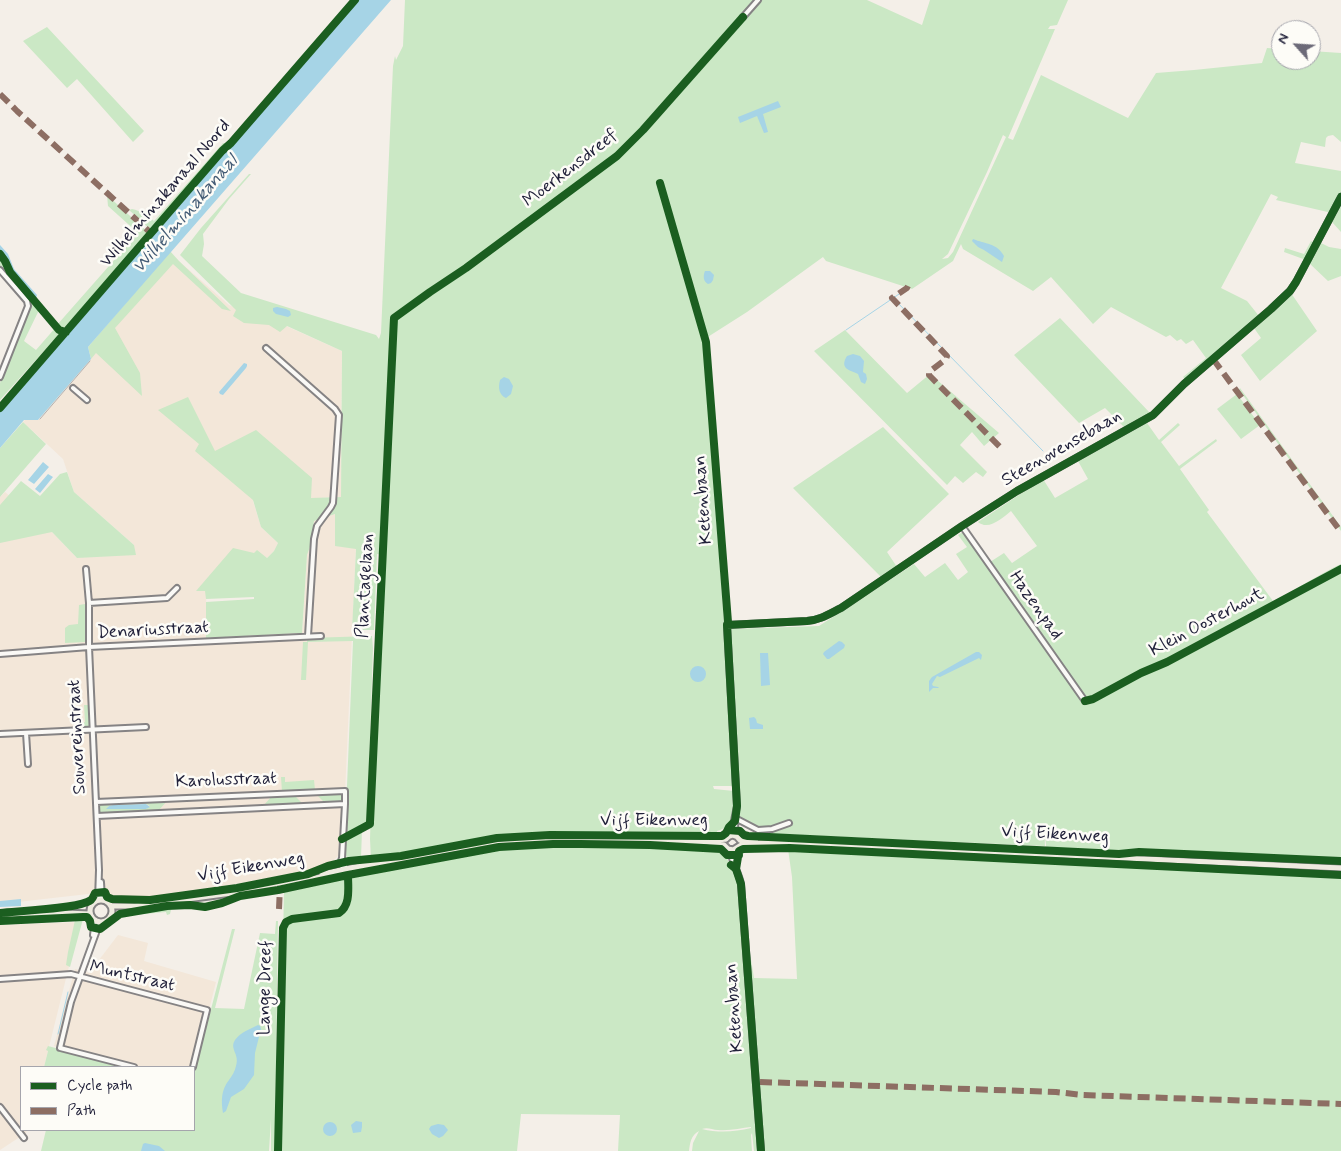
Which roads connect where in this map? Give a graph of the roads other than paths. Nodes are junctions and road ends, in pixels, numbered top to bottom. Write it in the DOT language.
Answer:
graph roads {
  1 [pos="758,0"];
  2 [pos="743,17"];
  3 [pos="1341,197"];
  4 [pos="0,270"];
  5 [pos="266,348"];
  6 [pos="0,377"];
  7 [pos="73,388"];
  8 [pos="87,400"];
  9 [pos="962,526"];
  10 [pos="86,569"];
  11 [pos="177,588"];
  12 [pos="89,603"];
  13 [pos="727,625"];
  14 [pos="308,636"];
  15 [pos="321,636"];
  16 [pos="89,648"];
  17 [pos="0,654"];
  18 [pos="1085,701"];
  19 [pos="146,727"];
  20 [pos="93,729"];
  21 [pos="26,733"];
  22 [pos="0,734"];
  23 [pos="28,764"];
  24 [pos="96,802"];
  25 [pos="345,804"];
  26 [pos="97,816"];
  27 [pos="735,819"];
  28 [pos="789,823"];
  29 [pos="733,843"];
  30 [pos="1341,868"];
  31 [pos="345,870"];
  32 [pos="100,900"];
  33 [pos="112,909"];
  34 [pos="90,911"];
  35 [pos="0,917"];
  36 [pos="98,921"];
  37 [pos="81,976"];
  38 [pos="0,979"];
  39 [pos="130,1066"];
  40 [pos="193,1066"];
  41 [pos="0,1107"];
  42 [pos="24,1138"];
  43 [pos="761,1151"];
  1 -- 2 [label="street"];
  3 -- 9 [label="street, Steenovensebaan"];
  4 -- 6 [label="street"];
  5 -- 14 [label="street"];
  7 -- 8 [label="street"];
  9 -- 13 [label="street, Steenovensebaan"];
  9 -- 18 [label="street, Hazenpad"];
  10 -- 12 [label="street, Souvereinstraat"];
  11 -- 12 [label="street"];
  12 -- 16 [label="street, Souvereinstraat"];
  13 -- 27 [label="street, Ketenbaan"];
  14 -- 15 [label="street, Denariusstraat"];
  14 -- 16 [label="street, Denariusstraat"];
  16 -- 17 [label="street, Denariusstraat"];
  16 -- 20 [label="street, Souvereinstraat"];
  19 -- 20 [label="street"];
  20 -- 21 [label="street"];
  20 -- 24 [label="street, Souvereinstraat"];
  21 -- 22 [label="street"];
  21 -- 23 [label="street"];
  24 -- 25 [label="street, Karolusstraat"];
  24 -- 26 [label="street, Souvereinstraat"];
  25 -- 26 [label="street, Karolusstraat"];
  25 -- 31 [label="street"];
  26 -- 32 [label="street, Souvereinstraat"];
  27 -- 28 [label="street"];
  27 -- 29 [label="street, Ketenbaan"];
  29 -- 30 [label="main road, Vijf Eikenweg"];
  29 -- 31 [label="main road, Vijf Eikenweg"];
  29 -- 43 [label="street, Ketenbaan"];
  31 -- 33 [label="main road, Vijf Eikenweg"];
  32 -- 33 [label="main road"];
  32 -- 34 [label="main road"];
  33 -- 36 [label="main road"];
  34 -- 35 [label="main road"];
  34 -- 36 [label="main road"];
  36 -- 37 [label="street"];
  37 -- 38 [label="street"];
  37 -- 39 [label="street, Muntstraat"];
  37 -- 40 [label="street, Muntstraat"];
  41 -- 42 [label="street"];
}
